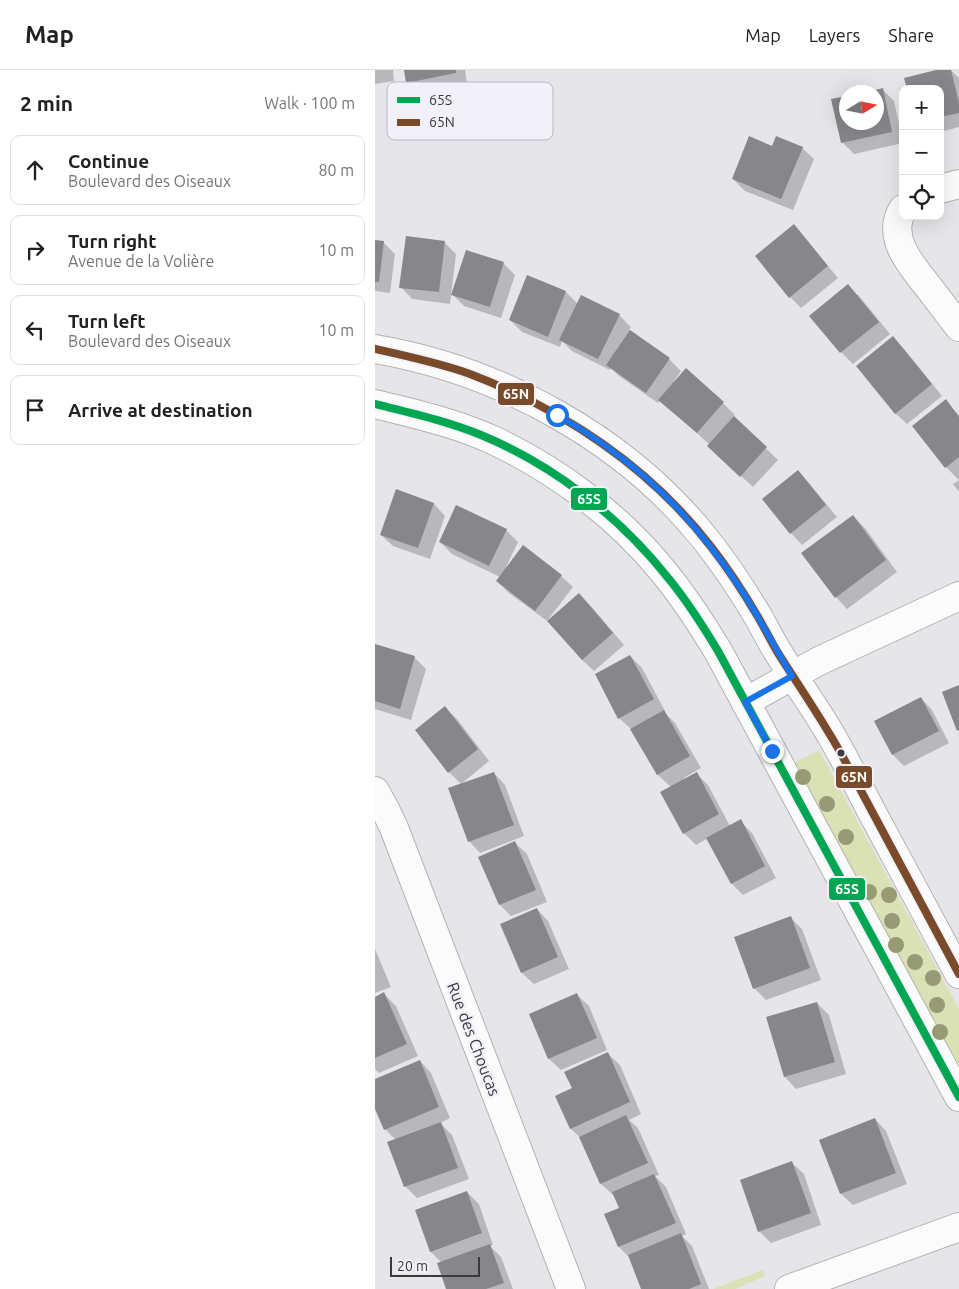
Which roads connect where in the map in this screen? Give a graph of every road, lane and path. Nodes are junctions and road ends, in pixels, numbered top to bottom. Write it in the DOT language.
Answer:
graph roads {
  1 [pos="959,184"];
  2 [pos="944,188"];
  3 [pos="899,218"];
  4 [pos="959,327"];
  5 [pos="375,349"];
  6 [pos="375,404"];
  7 [pos="959,596"];
  8 [pos="792,676"];
  9 [pos="745,702"];
  10 [pos="375,791"];
  11 [pos="959,974"];
  12 [pos="959,1097"];
  13 [pos="959,1227"];
  14 [pos="571,1289"];
  15 [pos="789,1289"];
  1 -- 2 [label="street"];
  3 -- 4 [label="street"];
  5 -- 8 [label="street"];
  6 -- 9 [label="street"];
  7 -- 8 [label="street"];
  8 -- 9 [label="street"];
  8 -- 11 [label="street"];
  9 -- 12 [label="street"];
  10 -- 14 [label="street, Rue des Choucas"];
  13 -- 15 [label="street"];
}
